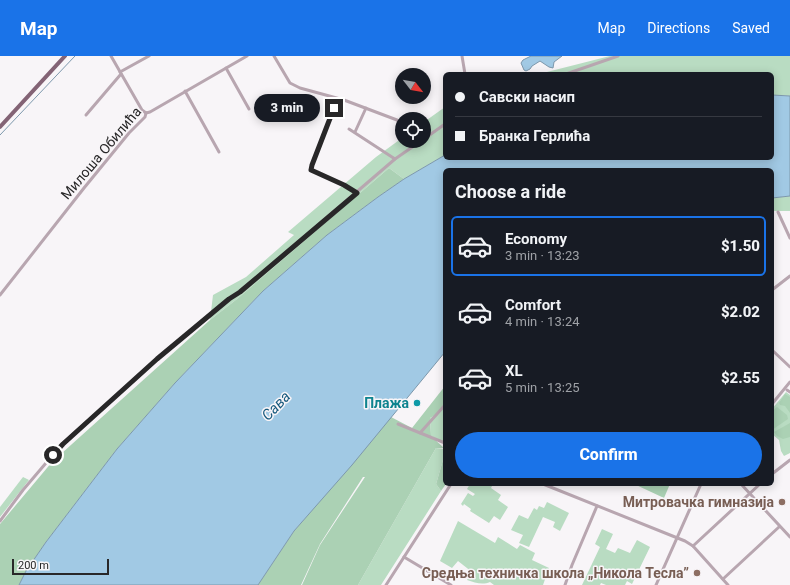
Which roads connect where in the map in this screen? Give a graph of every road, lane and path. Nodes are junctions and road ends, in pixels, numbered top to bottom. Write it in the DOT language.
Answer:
graph roads {
  1 [pos="65,56"];
  2 [pos="111,56"];
  3 [pos="149,56"];
  4 [pos="246,56"];
  5 [pos="274,56"];
  6 [pos="462,56"];
  7 [pos="618,56"];
  8 [pos="226,68"];
  9 [pos="465,72"];
  10 [pos="572,72"];
  11 [pos="121,73"];
  12 [pos="185,91"];
  13 [pos="337,98"];
  14 [pos="366,108"];
  15 [pos="249,109"];
  16 [pos="146,113"];
  17 [pos="86,115"];
  18 [pos="395,119"];
  19 [pos="443,125"];
  20 [pos="0,127"];
  21 [pos="349,129"];
  22 [pos="355,132"];
  23 [pos="431,134"];
  24 [pos="411,148"];
  25 [pos="219,152"];
  26 [pos="396,159"];
  27 [pos="357,193"];
  28 [pos="778,212"];
  29 [pos="790,238"];
  30 [pos="790,276"];
  31 [pos="774,288"];
  32 [pos="0,295"];
  33 [pos="774,352"];
  34 [pos="790,367"];
  35 [pos="790,382"];
  36 [pos="774,402"];
  37 [pos="443,407"];
  38 [pos="398,424"];
  39 [pos="420,433"];
  40 [pos="443,442"];
  41 [pos="790,460"];
  42 [pos="774,472"];
  43 [pos="450,486"];
  44 [pos="552,486"];
  45 [pos="700,486"];
  46 [pos="743,486"];
  47 [pos="758,486"];
  48 [pos="749,493"];
  49 [pos="597,506"];
  50 [pos="0,521"];
  51 [pos="779,527"];
  52 [pos="790,537"];
  53 [pos="677,539"];
  54 [pos="693,546"];
  55 [pos="404,557"];
  56 [pos="723,579"];
  57 [pos="386,585"];
  58 [pos="451,585"];
  59 [pos="565,585"];
  60 [pos="656,585"];
  61 [pos="728,585"];
  1 -- 20 [label="main road"];
  2 -- 11 [label="street"];
  3 -- 11 [label="street"];
  4 -- 8 [label="street, Милоша Обилића"];
  5 -- 13 [label="street"];
  6 -- 9 [label="street"];
  7 -- 10 [label="street"];
  8 -- 12 [label="street, Милоша Обилића"];
  8 -- 15 [label="street"];
  11 -- 16 [label="street"];
  11 -- 17 [label="street"];
  12 -- 16 [label="street, Милоша Обилића"];
  12 -- 25 [label="street"];
  13 -- 14 [label="street"];
  13 -- 27 [label="street"];
  14 -- 18 [label="street"];
  14 -- 22 [label="street"];
  16 -- 32 [label="street, Милоша Обилића"];
  19 -- 23 [label="street"];
  21 -- 22 [label="street"];
  22 -- 26 [label="street"];
  24 -- 26 [label="street"];
  26 -- 27 [label="street"];
  27 -- 50 [label="street"];
  28 -- 29 [label="street"];
  30 -- 31 [label="street"];
  33 -- 34 [label="street"];
  35 -- 36 [label="street"];
  37 -- 39 [label="street"];
  38 -- 39 [label="street"];
  39 -- 40 [label="street"];
  41 -- 42 [label="street"];
  43 -- 55 [label="street"];
  44 -- 49 [label="street"];
  45 -- 53 [label="street"];
  46 -- 48 [label="street"];
  47 -- 48 [label="street"];
  48 -- 51 [label="street"];
  48 -- 54 [label="street"];
  49 -- 53 [label="street"];
  49 -- 59 [label="street"];
  51 -- 52 [label="street"];
  51 -- 56 [label="street"];
  53 -- 54 [label="street"];
  53 -- 60 [label="street"];
  54 -- 56 [label="street"];
  55 -- 57 [label="street"];
  55 -- 58 [label="street"];
  56 -- 61 [label="street"];
}
